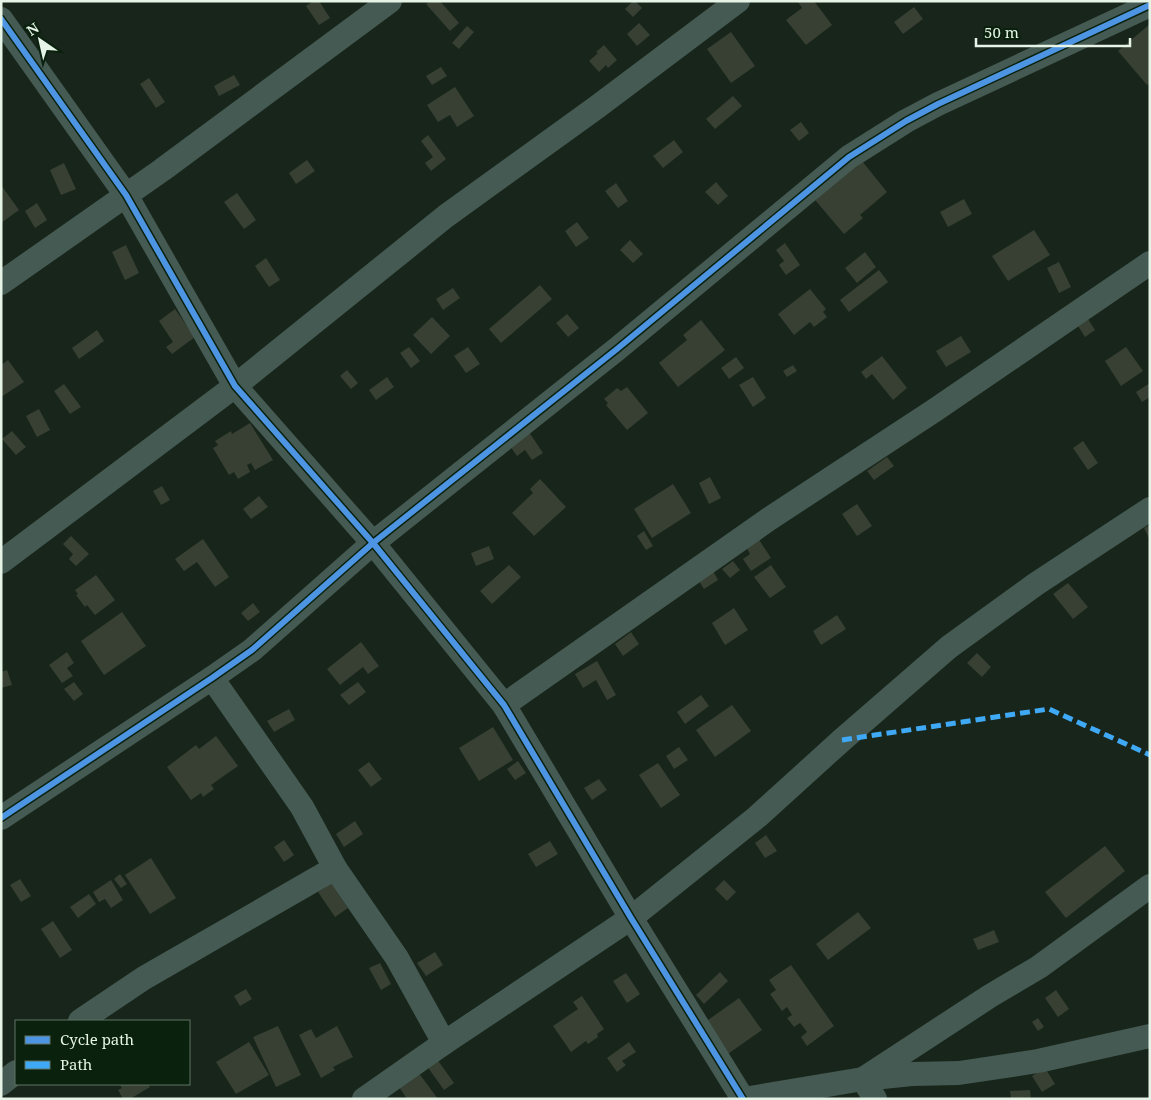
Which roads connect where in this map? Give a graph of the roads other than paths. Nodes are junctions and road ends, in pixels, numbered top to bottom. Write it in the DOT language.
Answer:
graph roads {
  1 [pos="390,1"];
  2 [pos="725,4"];
  3 [pos="1150,5"];
  4 [pos="1,20"];
  5 [pos="126,195"];
  6 [pos="1150,263"];
  7 [pos="1,283"];
  8 [pos="235,386"];
  9 [pos="1150,509"];
  10 [pos="373,543"];
  11 [pos="1,562"];
  12 [pos="212,678"];
  13 [pos="504,705"];
  14 [pos="1,818"];
  15 [pos="335,868"];
  16 [pos="1150,886"];
  17 [pos="631,918"];
  18 [pos="81,1020"];
  19 [pos="1150,1036"];
  20 [pos="444,1042"];
  21 [pos="15,1073"];
  22 [pos="863,1079"];
  23 [pos="1,1084"];
  24 [pos="364,1099"];
  25 [pos="744,1099"];
  26 [pos="875,1099"];
  1 -- 5 [label="street"];
  2 -- 8 [label="street"];
  3 -- 10 [label="street"];
  4 -- 5 [label="street"];
  5 -- 7 [label="street"];
  5 -- 8 [label="street"];
  6 -- 13 [label="street"];
  8 -- 10 [label="street"];
  8 -- 11 [label="street"];
  9 -- 17 [label="street"];
  10 -- 12 [label="street"];
  10 -- 13 [label="street"];
  12 -- 14 [label="street"];
  12 -- 15 [label="street"];
  13 -- 17 [label="street"];
  15 -- 18 [label="street"];
  15 -- 20 [label="street"];
  16 -- 22 [label="street"];
  17 -- 20 [label="street"];
  17 -- 25 [label="street"];
  19 -- 22 [label="street"];
  20 -- 24 [label="street"];
  21 -- 23 [label="street"];
  22 -- 25 [label="street"];
  22 -- 26 [label="street"];
}
